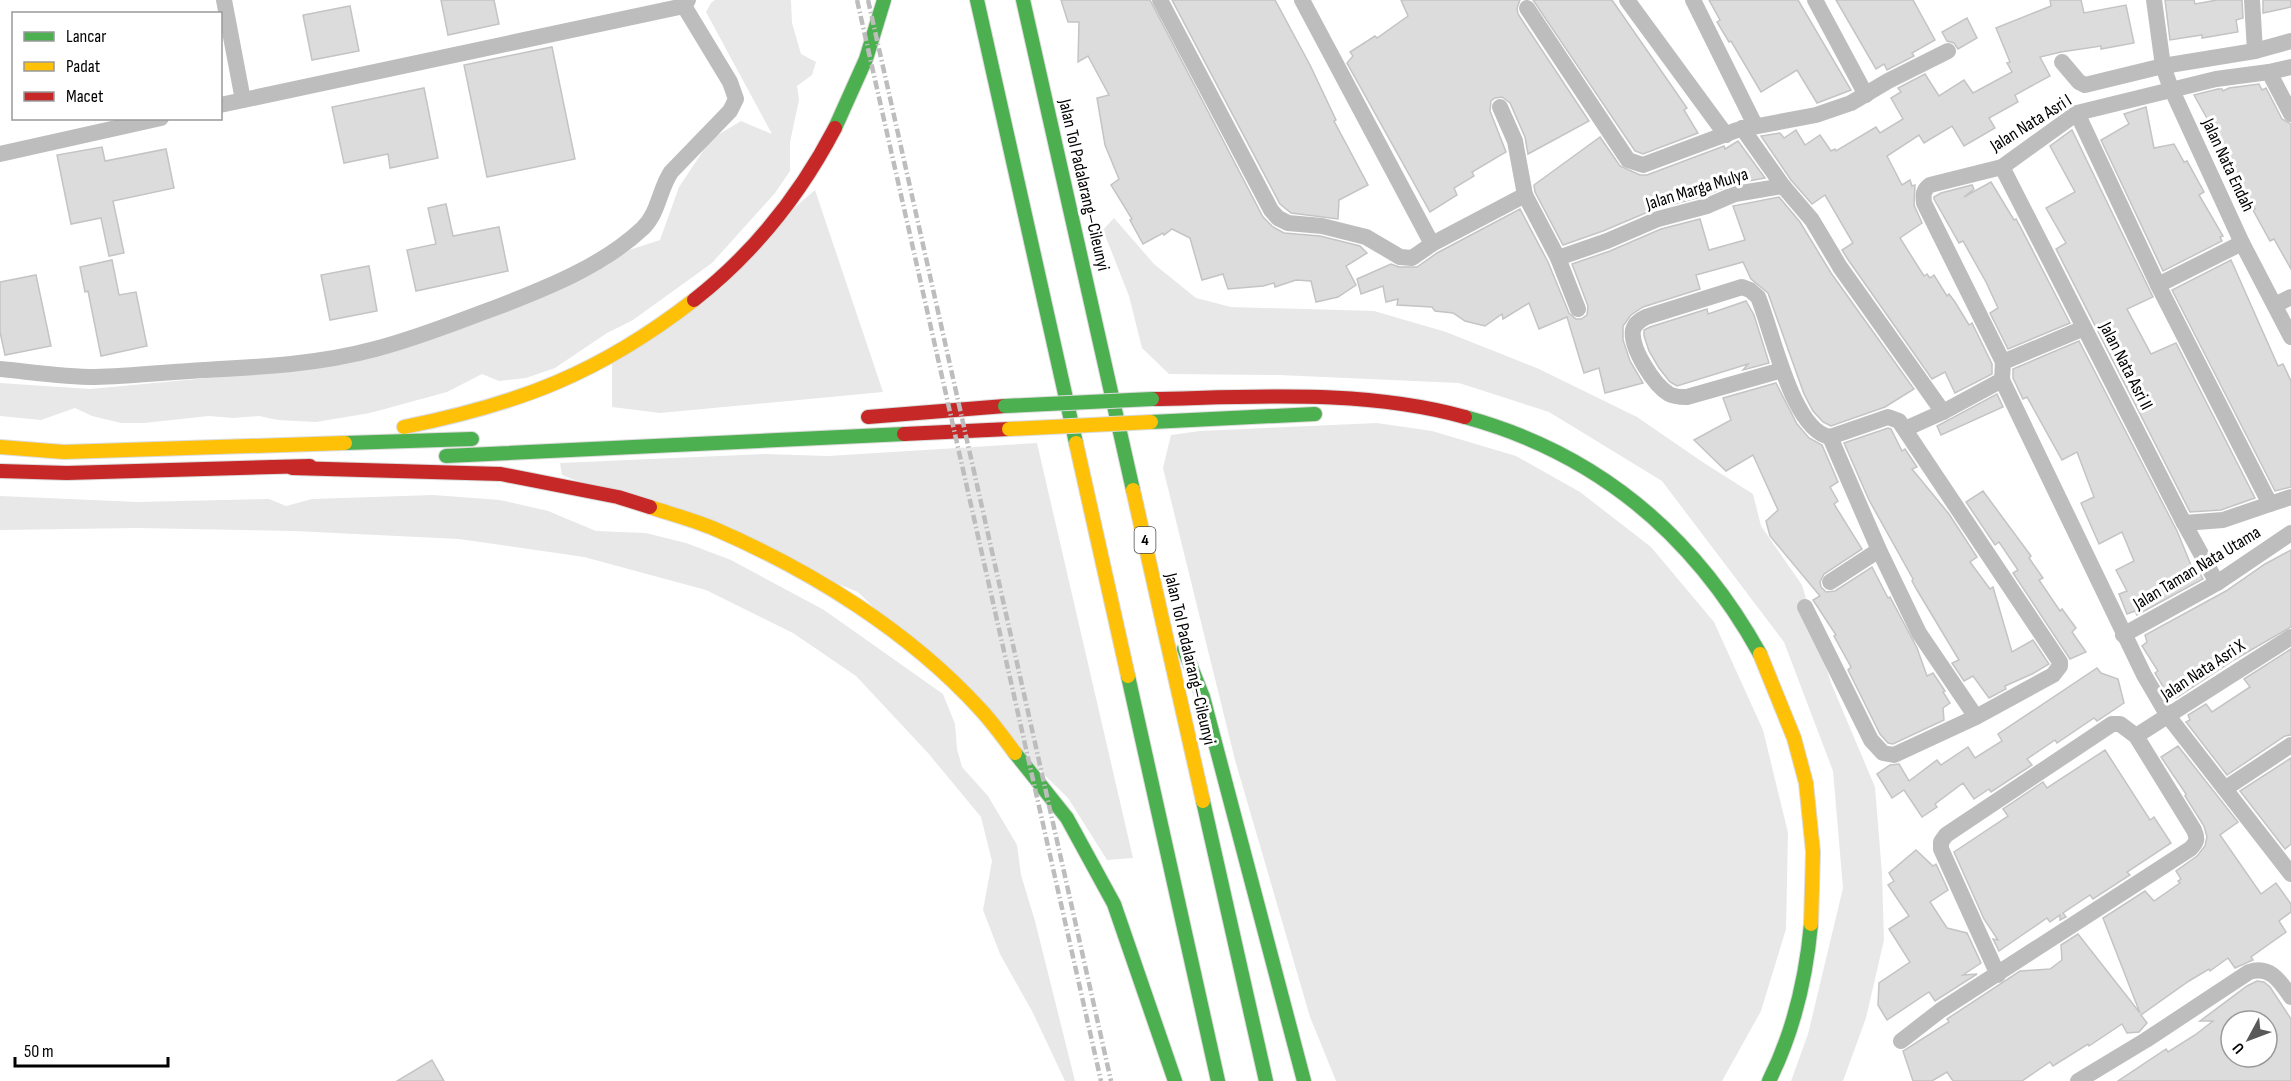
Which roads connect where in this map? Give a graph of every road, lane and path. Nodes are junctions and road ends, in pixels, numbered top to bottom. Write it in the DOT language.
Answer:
graph roads {
  1 [pos="224,0"];
  2 [pos="884,0"];
  3 [pos="977,0"];
  4 [pos="1023,0"];
  5 [pos="1160,0"];
  6 [pos="1302,0"];
  7 [pos="1627,0"];
  8 [pos="1693,0"];
  9 [pos="1815,0"];
  10 [pos="2154,0"];
  11 [pos="2252,0"];
  12 [pos="686,3"];
  13 [pos="1527,8"];
  14 [pos="2291,41"];
  15 [pos="1948,51"];
  16 [pos="2255,51"];
  17 [pos="2062,62"];
  18 [pos="2291,67"];
  19 [pos="2269,72"];
  20 [pos="2168,79"];
  21 [pos="1866,95"];
  22 [pos="243,100"];
  23 [pos="222,105"];
  24 [pos="1500,107"];
  25 [pos="2077,114"];
  26 [pos="2291,114"];
  27 [pos="151,120"];
  28 [pos="1741,129"];
  29 [pos="0,154"];
  30 [pos="2002,167"];
  31 [pos="1783,186"];
  32 [pos="1524,195"];
  33 [pos="2242,243"];
  34 [pos="1432,244"];
  35 [pos="1558,258"];
  36 [pos="2158,285"];
  37 [pos="2291,297"];
  38 [pos="2275,305"];
  39 [pos="1578,309"];
  40 [pos="2084,328"];
  41 [pos="2291,337"];
  42 [pos="2003,362"];
  43 [pos="0,369"];
  44 [pos="1782,370"];
  45 [pos="2002,380"];
  46 [pos="1943,412"];
  47 [pos="1324,414"];
  48 [pos="1382,415"];
  49 [pos="854,418"];
  50 [pos="1414,420"];
  51 [pos="1434,424"];
  52 [pos="1905,429"];
  53 [pos="679,431"];
  54 [pos="1465,432"];
  55 [pos="608,434"];
  56 [pos="1830,437"];
  57 [pos="490,438"];
  58 [pos="314,444"];
  59 [pos="1505,445"];
  60 [pos="0,447"];
  61 [pos="291,468"];
  62 [pos="0,471"];
  63 [pos="2291,496"];
  64 [pos="2270,504"];
  65 [pos="2184,523"];
  66 [pos="2291,533"];
  67 [pos="1879,550"];
  68 [pos="1151,567"];
  69 [pos="1830,582"];
  70 [pos="2217,583"];
  71 [pos="1805,608"];
  72 [pos="2123,635"];
  73 [pos="2291,637"];
  74 [pos="2168,716"];
  75 [pos="1976,717"];
  76 [pos="2136,736"];
  77 [pos="2291,745"];
  78 [pos="2226,788"];
  79 [pos="2291,874"];
  80 [pos="1998,975"];
  81 [pos="2291,997"];
  82 [pos="1784,999"];
  83 [pos="1774,1032"];
  84 [pos="1901,1041"];
  85 [pos="1767,1052"];
  86 [pos="1175,1081"];
  87 [pos="1218,1081"];
  88 [pos="1266,1081"];
  89 [pos="1304,1081"];
  90 [pos="1768,1081"];
  91 [pos="2078,1081"];
  1 -- 22 [label="street"];
  2 -- 58 [label="highway"];
  3 -- 87 [label="highway"];
  4 -- 68 [label="highway, Jalan Tol Padalarang–Cileunyi / 4"];
  5 -- 34 [label="street"];
  6 -- 34 [label="street"];
  7 -- 28 [label="street"];
  8 -- 28 [label="street"];
  9 -- 21 [label="street"];
  10 -- 20 [label="street, Jalan Nata Endah"];
  11 -- 16 [label="street"];
  12 -- 22 [label="street"];
  12 -- 43 [label="street"];
  13 -- 28 [label="street"];
  14 -- 16 [label="street"];
  15 -- 21 [label="street"];
  16 -- 20 [label="street"];
  17 -- 20 [label="street"];
  18 -- 19 [label="street"];
  19 -- 20 [label="street"];
  19 -- 26 [label="street"];
  20 -- 25 [label="street, Jalan Nata Asri I"];
  20 -- 33 [label="street, Jalan Nata Endah"];
  21 -- 28 [label="street"];
  22 -- 23 [label="street"];
  24 -- 32 [label="street"];
  25 -- 30 [label="street, Jalan Nata Asri I"];
  25 -- 36 [label="street"];
  27 -- 29 [label="street"];
  28 -- 31 [label="street, Jalan Marga Mulya"];
  30 -- 40 [label="street, Jalan Nata Asri II"];
  30 -- 42 [label="street, Jalan Nata Asri I"];
  31 -- 35 [label="street, Jalan Marga Mulya"];
  31 -- 46 [label="street"];
  32 -- 34 [label="street"];
  32 -- 35 [label="street"];
  33 -- 36 [label="street"];
  33 -- 38 [label="street, Jalan Nata Endah"];
  35 -- 39 [label="street"];
  36 -- 64 [label="street"];
  37 -- 38 [label="street"];
  38 -- 41 [label="street, Jalan Nata Endah"];
  40 -- 42 [label="street"];
  40 -- 65 [label="street, Jalan Nata Asri II"];
  42 -- 45 [label="street"];
  44 -- 44 [label="street"];
  44 -- 56 [label="street"];
  45 -- 46 [label="street"];
  45 -- 72 [label="street"];
  46 -- 52 [label="street"];
  47 -- 61 [label="highway, bridge"];
  48 -- 50 [label="highway"];
  49 -- 90 [label="highway, bridge"];
  51 -- 54 [label="highway"];
  52 -- 56 [label="street"];
  52 -- 75 [label="street"];
  53 -- 55 [label="highway"];
  56 -- 67 [label="street"];
  57 -- 58 [label="highway"];
  58 -- 60 [label="highway"];
  59 -- 82 [label="highway"];
  61 -- 62 [label="highway"];
  61 -- 86 [label="highway"];
  63 -- 64 [label="street"];
  64 -- 65 [label="street"];
  65 -- 70 [label="street, Jalan Nata Asri II"];
  66 -- 70 [label="street, Jalan Taman Nata Utama"];
  67 -- 69 [label="street"];
  67 -- 75 [label="street"];
  68 -- 88 [label="highway, Jalan Tol Padalarang–Cileunyi / 4"];
  68 -- 89 [label="highway"];
  70 -- 72 [label="street, Jalan Taman Nata Utama"];
  71 -- 75 [label="street"];
  72 -- 74 [label="street"];
  73 -- 74 [label="street, Jalan Nata Asri X"];
  74 -- 76 [label="street, Jalan Nata Asri X"];
  74 -- 78 [label="street"];
  76 -- 80 [label="street"];
  76 -- 80 [label="street"];
  77 -- 78 [label="street"];
  78 -- 79 [label="street"];
  80 -- 84 [label="street"];
  81 -- 91 [label="street"];
  83 -- 85 [label="highway"];
}
